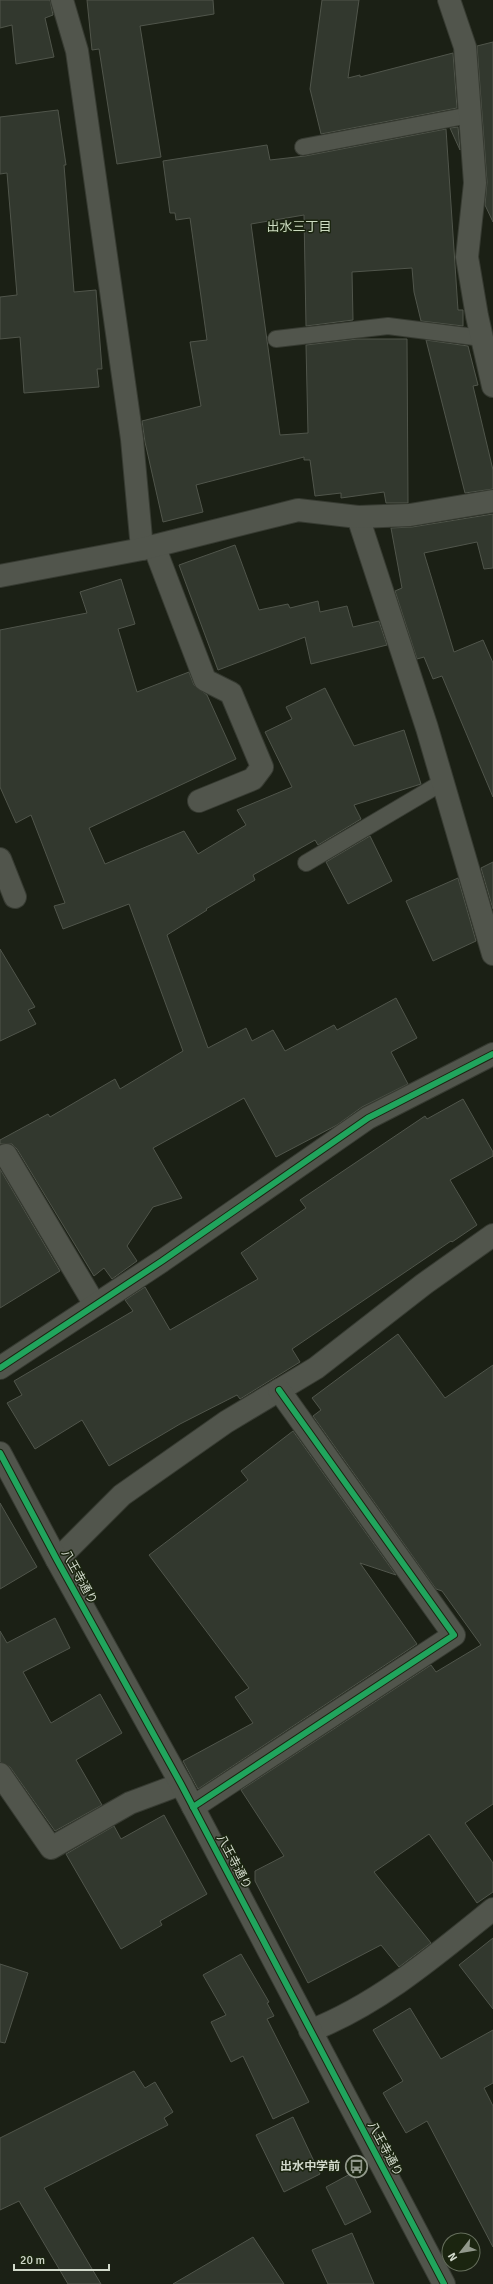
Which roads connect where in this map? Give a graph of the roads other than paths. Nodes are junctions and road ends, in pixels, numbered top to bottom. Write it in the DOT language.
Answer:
graph roads {
  1 [pos="62,0"];
  2 [pos="449,0"];
  3 [pos="470,115"];
  4 [pos="303,147"];
  5 [pos="482,338"];
  6 [pos="276,339"];
  7 [pos="493,386"];
  8 [pos="493,501"];
  9 [pos="358,517"];
  10 [pos="148,548"];
  11 [pos="0,576"];
  12 [pos="443,782"];
  13 [pos="199,801"];
  14 [pos="0,859"];
  15 [pos="306,863"];
  16 [pos="15,897"];
  17 [pos="493,954"];
  18 [pos="493,1054"];
  19 [pos="6,1155"];
  20 [pos="493,1235"];
  21 [pos="95,1305"];
  22 [pos="0,1368"];
  23 [pos="279,1390"];
  24 [pos="0,1453"];
  25 [pos="57,1560"];
  26 [pos="0,1774"];
  27 [pos="181,1784"];
  28 [pos="193,1807"];
  29 [pos="493,1909"];
  30 [pos="310,2031"];
  31 [pos="444,2284"];
  1 -- 10 [label="street"];
  2 -- 3 [label="street"];
  3 -- 4 [label="lane"];
  3 -- 5 [label="street"];
  5 -- 6 [label="lane"];
  5 -- 7 [label="street"];
  8 -- 9 [label="street"];
  9 -- 10 [label="street"];
  9 -- 12 [label="street"];
  10 -- 11 [label="street"];
  10 -- 13 [label="street"];
  12 -- 15 [label="lane"];
  12 -- 17 [label="street"];
  14 -- 16 [label="street"];
  18 -- 21 [label="street"];
  19 -- 21 [label="street"];
  20 -- 23 [label="street"];
  21 -- 22 [label="street"];
  23 -- 25 [label="street"];
  23 -- 28 [label="street"];
  24 -- 25 [label="street, 八王寺通り"];
  25 -- 27 [label="street, 八王寺通り"];
  26 -- 27 [label="street"];
  27 -- 28 [label="street, 八王寺通り"];
  28 -- 30 [label="street, 八王寺通り"];
  29 -- 30 [label="street"];
  30 -- 31 [label="street, 八王寺通り"];
}
